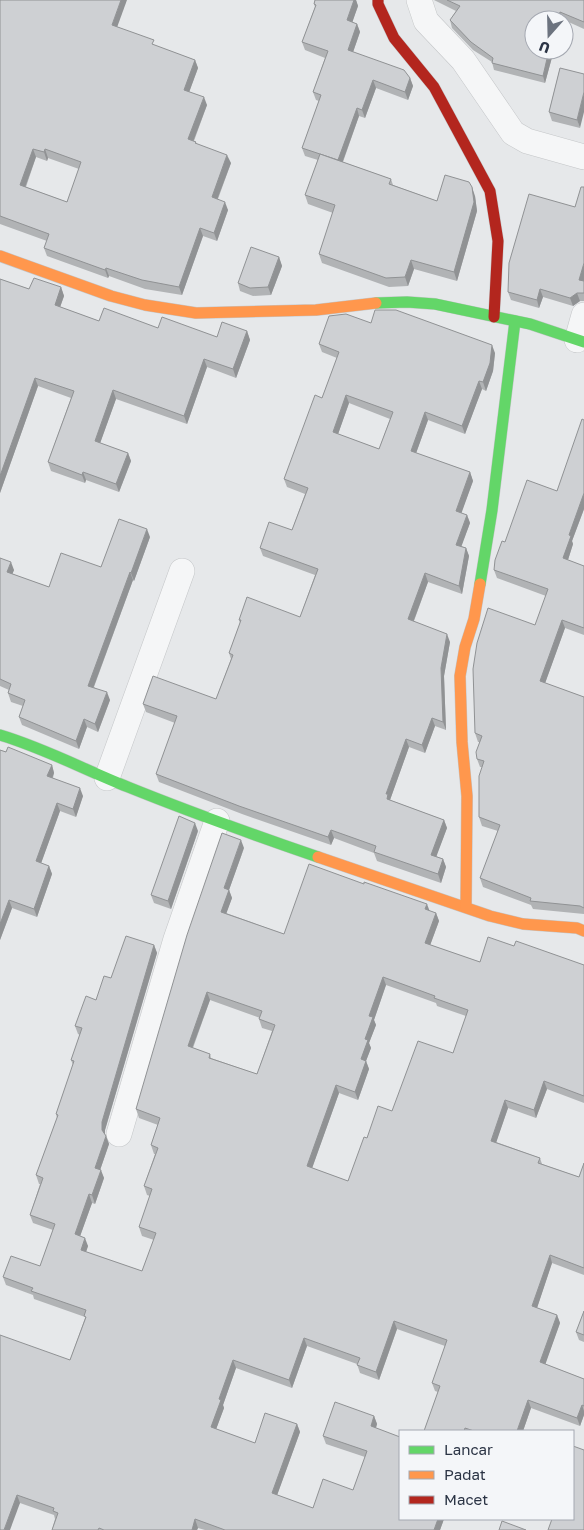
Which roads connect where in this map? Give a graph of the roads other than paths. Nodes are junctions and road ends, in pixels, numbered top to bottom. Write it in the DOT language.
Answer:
graph roads {
  1 [pos="378,0"];
  2 [pos="419,0"];
  3 [pos="584,157"];
  4 [pos="0,256"];
  5 [pos="584,315"];
  6 [pos="494,317"];
  7 [pos="515,321"];
  8 [pos="580,341"];
  9 [pos="182,571"];
  10 [pos="0,735"];
  11 [pos="107,778"];
  12 [pos="217,821"];
  13 [pos="466,907"];
  14 [pos="584,931"];
  15 [pos="119,1134"];
  1 -- 6 [label="street"];
  2 -- 3 [label="street"];
  4 -- 6 [label="street"];
  5 -- 8 [label="street"];
  6 -- 7 [label="street"];
  7 -- 8 [label="street"];
  7 -- 13 [label="street"];
  9 -- 11 [label="street"];
  10 -- 11 [label="street"];
  11 -- 12 [label="street"];
  12 -- 13 [label="street"];
  12 -- 15 [label="street"];
  13 -- 14 [label="street"];
}
